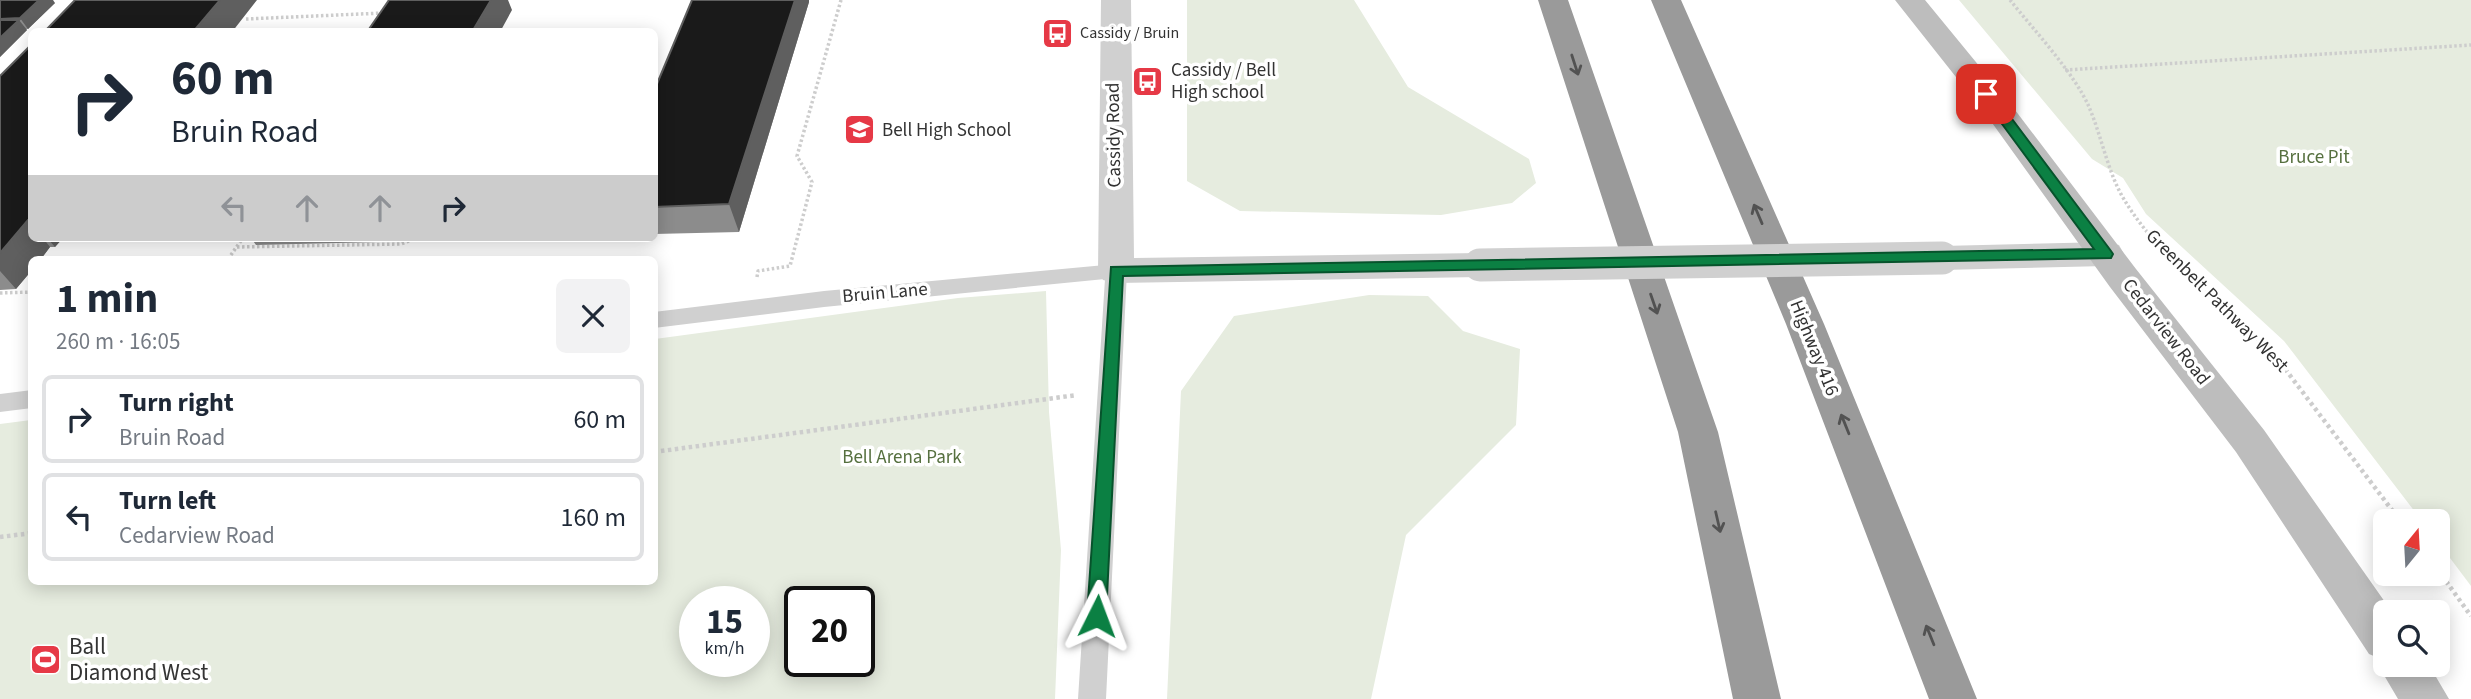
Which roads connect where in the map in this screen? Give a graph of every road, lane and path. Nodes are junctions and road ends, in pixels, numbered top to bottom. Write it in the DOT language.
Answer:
graph roads {
  1 [pos="841,0"];
  2 [pos="1116,0"];
  3 [pos="1553,0"];
  4 [pos="1665,0"];
  5 [pos="1910,0"];
  6 [pos="2010,0"];
  7 [pos="385,13"];
  8 [pos="246,19"];
  9 [pos="2471,45"];
  10 [pos="2065,70"];
  11 [pos="240,242"];
  12 [pos="406,242"];
  13 [pos="237,247"];
  14 [pos="2106,254"];
  15 [pos="231,256"];
  16 [pos="1116,271"];
  17 [pos="28,292"];
  18 [pos="0,293"];
  19 [pos="751,309"];
  20 [pos="658,320"];
  21 [pos="1110,390"];
  22 [pos="28,399"];
  23 [pos="0,403"];
  24 [pos="658,451"];
  25 [pos="2391,509"];
  26 [pos="28,534"];
  27 [pos="0,537"];
  28 [pos="2449,586"];
  29 [pos="2471,616"];
  30 [pos="2373,622"];
  31 [pos="2410,677"];
  32 [pos="1092,699"];
  33 [pos="1757,699"];
  34 [pos="1953,699"];
  35 [pos="2425,699"];
  1 -- 19 [label="path"];
  2 -- 16 [label="street, Cassidy Road"];
  3 -- 33 [label="highway, one-way"];
  34 -- 4 [label="highway, Highway 416, one-way"];
  5 -- 14 [label="main road, Cedarview Road"];
  6 -- 10 [label="path, Greenbelt Pathway West"];
  7 -- 8 [label="path"];
  9 -- 10 [label="path"];
  10 -- 25 [label="path, Greenbelt Pathway West"];
  11 -- 13 [label="path"];
  12 -- 13 [label="path"];
  13 -- 15 [label="path"];
  14 -- 16 [label="street, bridge"];
  14 -- 30 [label="main road, Cedarview Road"];
  16 -- 19 [label="lane, Bruin Lane"];
  16 -- 21 [label="lane"];
  17 -- 18 [label="path"];
  19 -- 20 [label="lane, Bruin Lane"];
  21 -- 24 [label="path"];
  21 -- 32 [label="lane"];
  22 -- 23 [label="lane"];
  26 -- 27 [label="path"];
  28 -- 29 [label="path"];
  31 -- 35 [label="main road"];
}
